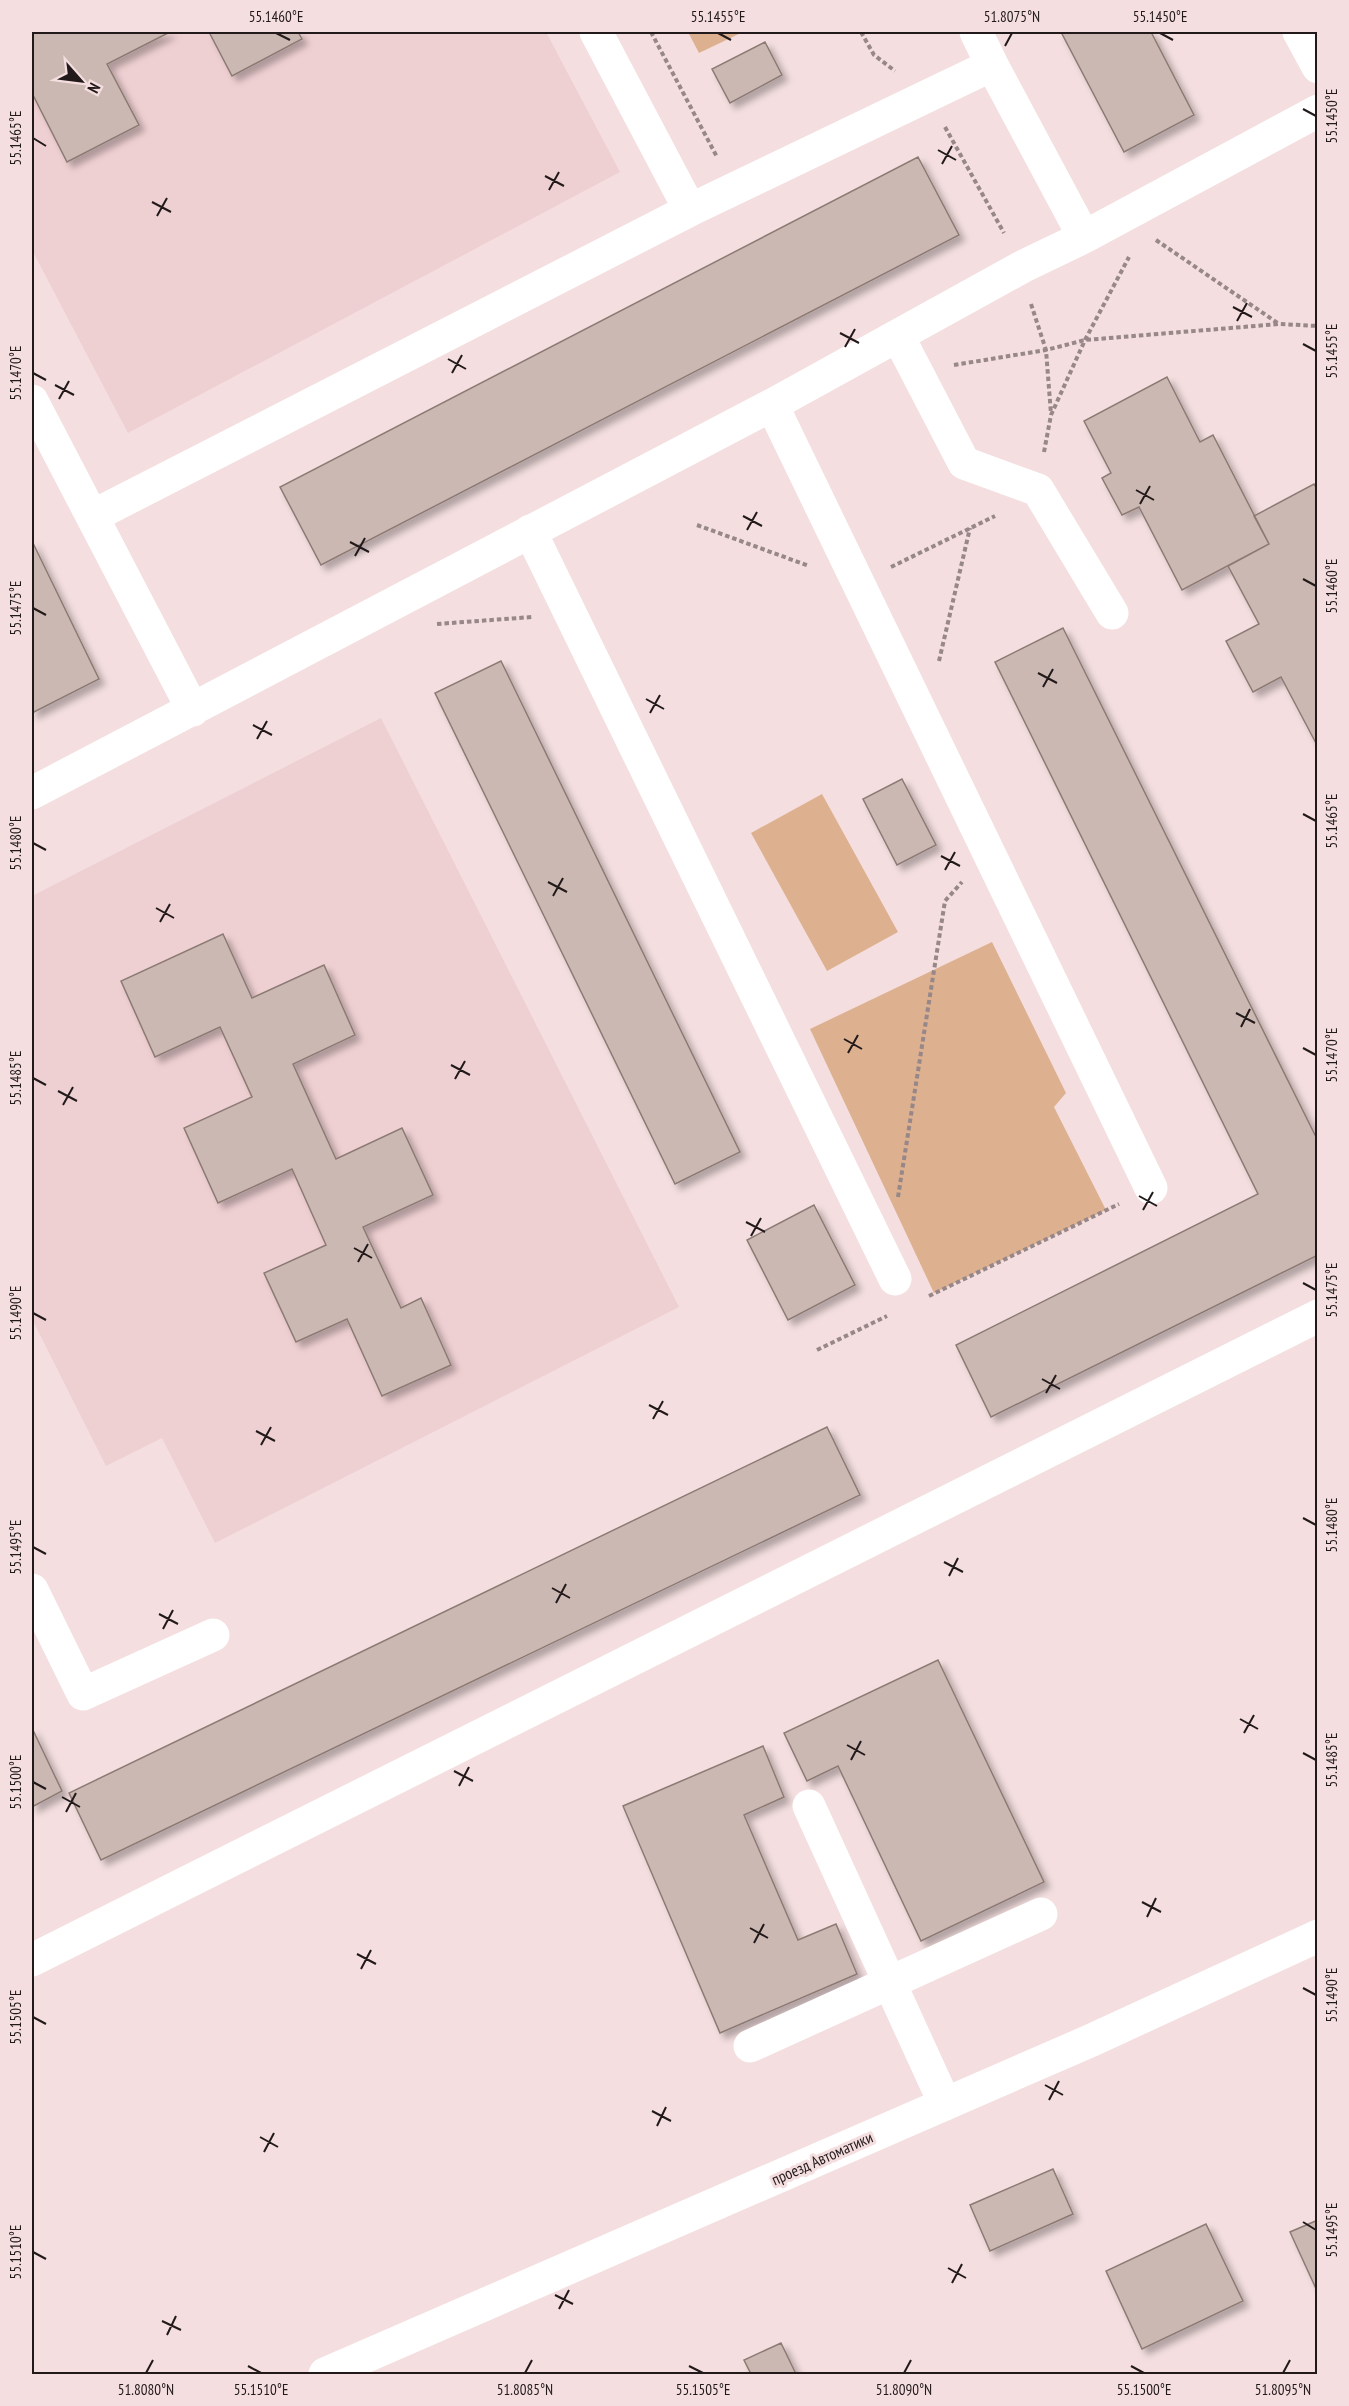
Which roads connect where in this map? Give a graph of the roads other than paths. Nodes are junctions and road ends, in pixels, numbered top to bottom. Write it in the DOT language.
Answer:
graph roads {
  1 [pos="596,32"];
  2 [pos="976,32"];
  3 [pos="1299,32"];
  4 [pos="993,65"];
  5 [pos="1317,67"];
  6 [pos="1317,111"];
  7 [pos="690,210"];
  8 [pos="1084,237"];
  9 [pos="897,336"];
  10 [pos="32,401"];
  11 [pos="772,405"];
  12 [pos="93,516"];
  13 [pos="530,531"];
  14 [pos="1112,613"];
  15 [pos="194,710"];
  16 [pos="32,793"];
  17 [pos="1151,1188"];
  18 [pos="896,1279"];
  19 [pos="1317,1316"];
  20 [pos="32,1590"];
  21 [pos="213,1635"];
  22 [pos="809,1806"];
  23 [pos="1041,1914"];
  24 [pos="1317,1936"];
  25 [pos="32,1960"];
  26 [pos="890,1983"];
  27 [pos="750,2046"];
  28 [pos="945,2104"];
  29 [pos="325,2374"];
  1 -- 7 [label="street"];
  2 -- 4 [label="street"];
  3 -- 5 [label="street"];
  4 -- 7 [label="street"];
  4 -- 8 [label="street"];
  6 -- 8 [label="street"];
  7 -- 12 [label="street"];
  8 -- 9 [label="street"];
  9 -- 11 [label="street"];
  9 -- 14 [label="street"];
  10 -- 12 [label="street"];
  11 -- 13 [label="street"];
  11 -- 17 [label="street"];
  12 -- 15 [label="street"];
  13 -- 15 [label="street"];
  13 -- 18 [label="street"];
  15 -- 16 [label="street"];
  19 -- 25 [label="street"];
  20 -- 21 [label="street"];
  22 -- 26 [label="street"];
  23 -- 26 [label="street"];
  24 -- 28 [label="street, проезд Автоматики"];
  26 -- 27 [label="street"];
  26 -- 28 [label="street"];
  28 -- 29 [label="street, проезд Автоматики"];
}
